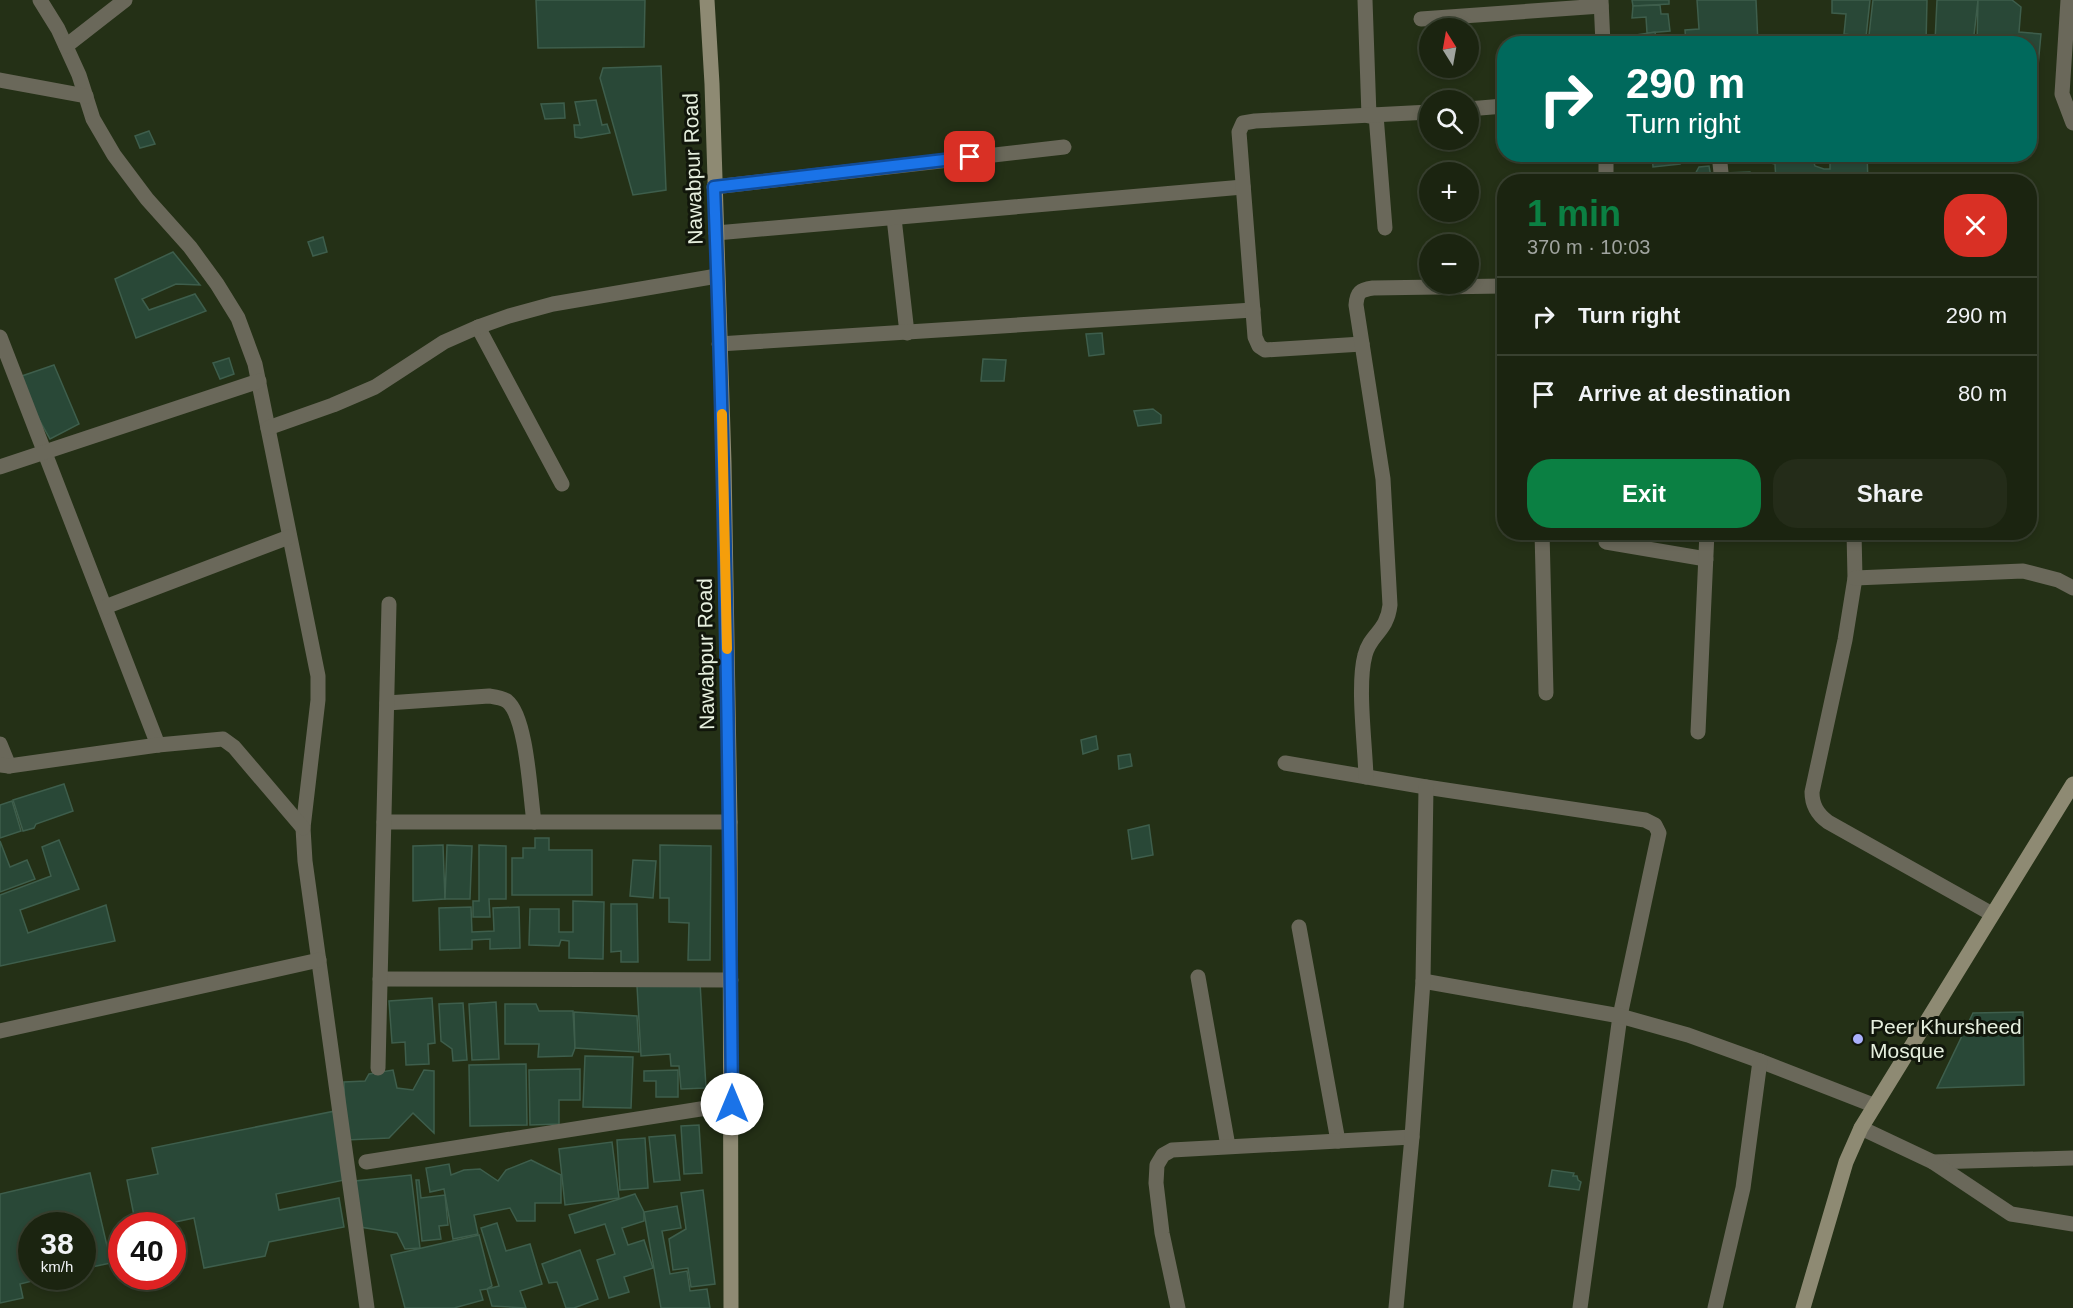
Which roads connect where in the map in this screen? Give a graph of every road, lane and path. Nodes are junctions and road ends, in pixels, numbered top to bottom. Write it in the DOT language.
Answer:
graph roads {
  1 [pos="40,0"];
  2 [pos="125,0"];
  3 [pos="707,0"];
  4 [pos="1365,0"];
  5 [pos="2068,0"];
  6 [pos="1601,3"];
  7 [pos="1421,18"];
  8 [pos="1602,36"];
  9 [pos="66,46"];
  10 [pos="0,80"];
  11 [pos="86,96"];
  12 [pos="1497,107"];
  13 [pos="1479,108"];
  14 [pos="1419,113"];
  15 [pos="1372,116"];
  16 [pos="2073,123"];
  17 [pos="1064,147"];
  18 [pos="714,187"];
  19 [pos="1243,188"];
  20 [pos="894,218"];
  21 [pos="1385,228"];
  22 [pos="716,233"];
  23 [pos="717,276"];
  24 [pos="1497,286"];
  25 [pos="1253,310"];
  26 [pos="478,327"];
  27 [pos="907,333"];
  28 [pos="0,337"];
  29 [pos="719,344"];
  30 [pos="1362,344"];
  31 [pos="259,381"];
  32 [pos="268,428"];
  33 [pos="45,452"];
  34 [pos="0,467"];
  35 [pos="562,484"];
  36 [pos="289,537"];
  37 [pos="1542,540"];
  38 [pos="1707,540"];
  39 [pos="1854,540"];
  40 [pos="1606,542"];
  41 [pos="1706,559"];
  42 [pos="1855,578"];
  43 [pos="2073,588"];
  44 [pos="389,604"];
  45 [pos="105,607"];
  46 [pos="1546,693"];
  47 [pos="387,703"];
  48 [pos="1698,732"];
  49 [pos="0,744"];
  50 [pos="158,745"];
  51 [pos="1285,763"];
  52 [pos="4,766"];
  53 [pos="1366,777"];
  54 [pos="2073,784"];
  55 [pos="1426,788"];
  56 [pos="384,822"];
  57 [pos="534,822"];
  58 [pos="730,822"];
  59 [pos="303,828"];
  60 [pos="1992,914"];
  61 [pos="1299,927"];
  62 [pos="318,960"];
  63 [pos="1198,977"];
  64 [pos="380,978"];
  65 [pos="731,980"];
  66 [pos="1423,981"];
  67 [pos="1620,1016"];
  68 [pos="0,1031"];
  69 [pos="1760,1061"];
  70 [pos="378,1068"];
  71 [pos="732,1104"];
  72 [pos="1873,1105"];
  73 [pos="1861,1128"];
  74 [pos="1412,1137"];
  75 [pos="1338,1141"];
  76 [pos="1228,1146"];
  77 [pos="2073,1158"];
  78 [pos="366,1162"];
  79 [pos="1933,1162"];
  80 [pos="2073,1224"];
  81 [pos="367,1308"];
  82 [pos="732,1308"];
  83 [pos="1178,1308"];
  84 [pos="1396,1308"];
  85 [pos="1580,1308"];
  86 [pos="1715,1308"];
  87 [pos="1803,1308"];
  1 -- 9 [label="street"];
  2 -- 9 [label="street"];
  3 -- 18 [label="street, Nawabpur Road"];
  4 -- 15 [label="street"];
  5 -- 16 [label="street"];
  6 -- 7 [label="street"];
  6 -- 8 [label="street"];
  9 -- 11 [label="street"];
  10 -- 11 [label="street"];
  11 -- 31 [label="street"];
  12 -- 13 [label="street"];
  14 -- 15 [label="street"];
  15 -- 19 [label="street"];
  15 -- 21 [label="street"];
  17 -- 18 [label="street"];
  18 -- 22 [label="street, Nawabpur Road"];
  19 -- 20 [label="street"];
  19 -- 25 [label="street"];
  20 -- 22 [label="street"];
  20 -- 27 [label="street"];
  22 -- 23 [label="street, Nawabpur Road"];
  23 -- 26 [label="street"];
  23 -- 29 [label="street, Nawabpur Road"];
  24 -- 30 [label="street"];
  25 -- 27 [label="street"];
  25 -- 30 [label="street"];
  26 -- 32 [label="street"];
  26 -- 35 [label="street"];
  27 -- 29 [label="street"];
  28 -- 33 [label="street"];
  29 -- 58 [label="street, Nawabpur Road"];
  30 -- 53 [label="street"];
  31 -- 32 [label="street"];
  31 -- 33 [label="street"];
  32 -- 36 [label="street"];
  33 -- 34 [label="street"];
  33 -- 45 [label="street"];
  36 -- 45 [label="street"];
  36 -- 59 [label="street"];
  37 -- 46 [label="street"];
  38 -- 41 [label="street"];
  39 -- 42 [label="street"];
  40 -- 41 [label="street"];
  41 -- 48 [label="street"];
  42 -- 43 [label="street"];
  42 -- 60 [label="street"];
  44 -- 47 [label="street"];
  45 -- 50 [label="street"];
  47 -- 56 [label="street"];
  47 -- 57 [label="street"];
  49 -- 52 [label="street"];
  50 -- 52 [label="street"];
  50 -- 59 [label="street"];
  51 -- 53 [label="street"];
  53 -- 55 [label="street"];
  54 -- 60 [label="street"];
  55 -- 66 [label="street"];
  55 -- 67 [label="street"];
  56 -- 57 [label="street"];
  56 -- 64 [label="street"];
  57 -- 58 [label="street"];
  58 -- 65 [label="street, Nawabpur Road"];
  59 -- 62 [label="street"];
  60 -- 72 [label="street"];
  61 -- 75 [label="street"];
  62 -- 68 [label="street"];
  62 -- 81 [label="street"];
  63 -- 76 [label="street"];
  64 -- 65 [label="street"];
  64 -- 70 [label="street"];
  65 -- 71 [label="street, Nawabpur Road"];
  66 -- 67 [label="street"];
  66 -- 74 [label="street"];
  67 -- 69 [label="street"];
  67 -- 85 [label="street"];
  69 -- 72 [label="street"];
  69 -- 86 [label="street"];
  71 -- 78 [label="street"];
  71 -- 82 [label="street, Nawabpur Road"];
  72 -- 73 [label="street"];
  73 -- 79 [label="street"];
  73 -- 87 [label="street"];
  74 -- 75 [label="street"];
  74 -- 84 [label="street"];
  75 -- 76 [label="street"];
  76 -- 83 [label="street"];
  77 -- 79 [label="street"];
  79 -- 80 [label="street"];
}
